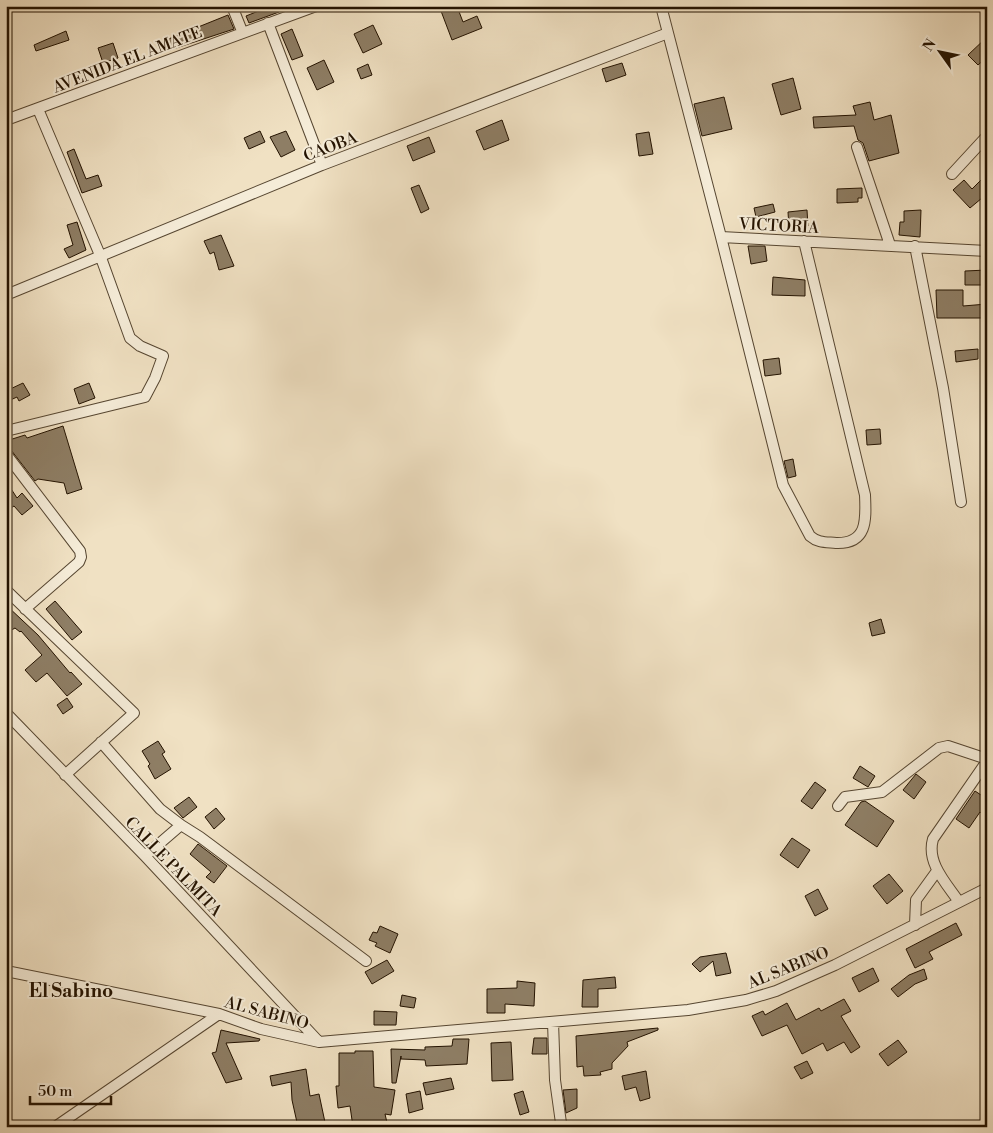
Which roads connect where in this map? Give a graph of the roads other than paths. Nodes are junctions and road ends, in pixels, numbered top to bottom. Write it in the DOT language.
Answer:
graph roads {
  1 [pos="232,6"];
  2 [pos="316,6"];
  3 [pos="661,6"];
  4 [pos="268,24"];
  5 [pos="242,31"];
  6 [pos="668,33"];
  7 [pos="38,109"];
  8 [pos="6,120"];
  9 [pos="987,136"];
  10 [pos="857,147"];
  11 [pos="322,165"];
  12 [pos="952,174"];
  13 [pos="721,237"];
  14 [pos="804,241"];
  15 [pos="890,245"];
  16 [pos="915,246"];
  17 [pos="987,251"];
  18 [pos="100,255"];
  19 [pos="6,295"];
  20 [pos="6,431"];
  21 [pos="6,454"];
  22 [pos="960,502"];
  23 [pos="6,590"];
  24 [pos="25,609"];
  25 [pos="6,713"];
  26 [pos="101,742"];
  27 [pos="987,760"];
  28 [pos="65,775"];
  29 [pos="838,806"];
  30 [pos="181,825"];
  31 [pos="145,856"];
  32 [pos="937,870"];
  33 [pos="987,888"];
  34 [pos="959,902"];
  35 [pos="915,925"];
  36 [pos="366,961"];
  37 [pos="6,971"];
  38 [pos="219,1014"];
  39 [pos="554,1022"];
  40 [pos="318,1042"];
  41 [pos="55,1127"];
  42 [pos="557,1127"];
  1 -- 5 [label="street"];
  2 -- 4 [label="street, AVENIDA EL AMATE"];
  3 -- 6 [label="street, VICTORIA"];
  4 -- 5 [label="street, AVENIDA EL AMATE"];
  4 -- 11 [label="street"];
  5 -- 7 [label="street, AVENIDA EL AMATE"];
  6 -- 11 [label="street, CAOBA"];
  6 -- 13 [label="street, VICTORIA"];
  7 -- 8 [label="street, AVENIDA EL AMATE"];
  7 -- 18 [label="street"];
  9 -- 12 [label="street"];
  10 -- 15 [label="street"];
  11 -- 18 [label="street, CAOBA"];
  13 -- 14 [label="street, VICTORIA"];
  13 -- 14 [label="street"];
  14 -- 15 [label="street, VICTORIA"];
  15 -- 16 [label="street, VICTORIA"];
  16 -- 17 [label="street, VICTORIA"];
  16 -- 22 [label="street"];
  18 -- 19 [label="street, CAOBA"];
  18 -- 20 [label="street"];
  21 -- 24 [label="street"];
  23 -- 24 [label="street"];
  24 -- 26 [label="street"];
  25 -- 28 [label="street, CALLE PALMITA"];
  26 -- 28 [label="street"];
  26 -- 30 [label="street"];
  27 -- 29 [label="street"];
  27 -- 32 [label="street"];
  28 -- 31 [label="street, CALLE PALMITA"];
  30 -- 31 [label="street"];
  30 -- 36 [label="street"];
  31 -- 40 [label="street, CALLE PALMITA"];
  32 -- 34 [label="street"];
  32 -- 35 [label="street"];
  33 -- 34 [label="street, AL SABINO"];
  34 -- 35 [label="street, AL SABINO"];
  35 -- 39 [label="street, AL SABINO"];
  37 -- 38 [label="street, AL SABINO"];
  38 -- 40 [label="street, AL SABINO"];
  38 -- 41 [label="street"];
  39 -- 40 [label="street, AL SABINO"];
  39 -- 42 [label="street"];
}
